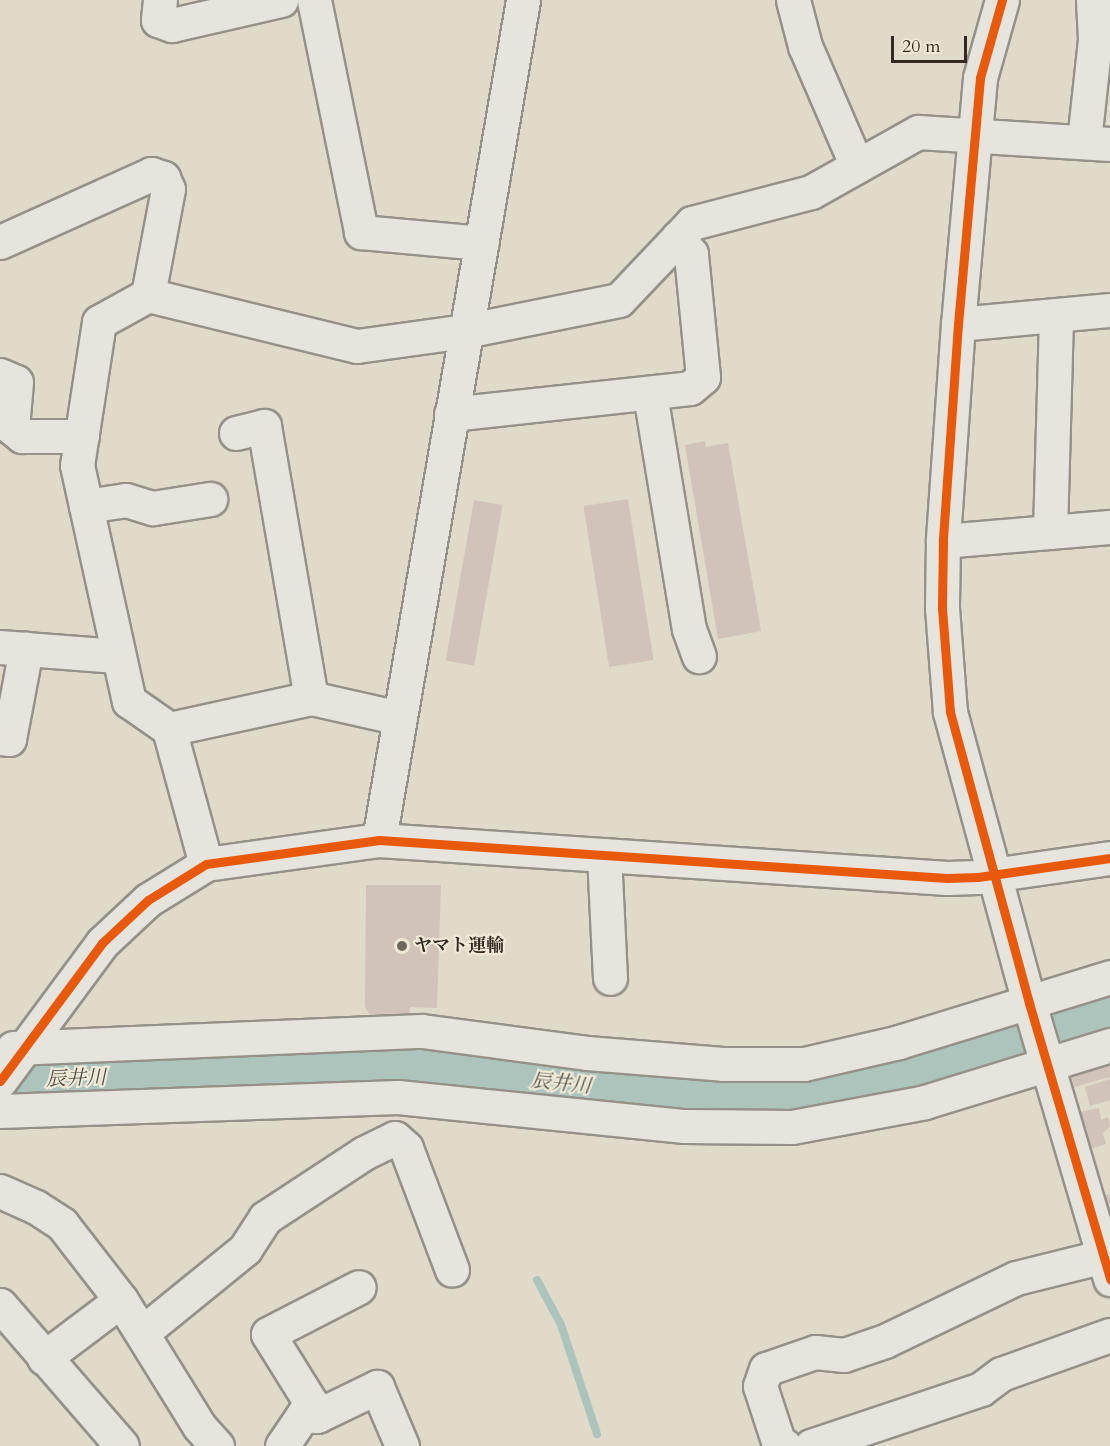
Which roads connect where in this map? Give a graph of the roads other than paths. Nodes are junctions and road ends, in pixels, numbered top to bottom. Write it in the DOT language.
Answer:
graph roads {
  1 [pos="160,0"];
  2 [pos="281,0"];
  3 [pos="314,0"];
  4 [pos="523,0"];
  5 [pos="793,0"];
  6 [pos="1002,0"];
  7 [pos="1093,0"];
  8 [pos="973,134"];
  9 [pos="1097,142"];
  10 [pos="857,166"];
  11 [pos="678,238"];
  12 [pos="0,242"];
  13 [pos="481,243"];
  14 [pos="148,295"];
  15 [pos="1110,310"];
  16 [pos="1056,315"];
  17 [pos="958,324"];
  18 [pos="465,331"];
  19 [pos="0,375"];
  20 [pos="650,394"];
  21 [pos="451,414"];
  22 [pos="236,433"];
  23 [pos="82,436"];
  24 [pos="210,499"];
  25 [pos="86,506"];
  26 [pos="1110,527"];
  27 [pos="1050,532"];
  28 [pos="943,541"];
  29 [pos="13,648"];
  30 [pos="117,656"];
  31 [pos="699,656"];
  32 [pos="311,698"];
  33 [pos="400,718"];
  34 [pos="169,729"];
  35 [pos="0,738"];
  36 [pos="379,840"];
  37 [pos="604,855"];
  38 [pos="1110,858"];
  39 [pos="206,864"];
  40 [pos="993,873"];
  41 [pos="1110,977"];
  42 [pos="610,978"];
  43 [pos="1030,1007"];
  44 [pos="1110,1044"];
  45 [pos="12,1058"];
  46 [pos="1046,1061"];
  47 [pos="0,1111"];
  48 [pos="0,1191"];
  49 [pos="1106,1255"];
  50 [pos="452,1270"];
  51 [pos="358,1287"];
  52 [pos="121,1300"];
  53 [pos="0,1305"];
  54 [pos="143,1332"];
  55 [pos="1110,1335"];
  56 [pos="44,1358"];
  57 [pos="303,1415"];
  58 [pos="122,1446"];
  59 [pos="217,1446"];
  60 [pos="282,1446"];
  61 [pos="402,1446"];
  62 [pos="785,1446"];
  63 [pos="811,1446"];
  1 -- 2 [label="street"];
  3 -- 13 [label="street"];
  4 -- 13 [label="street"];
  5 -- 10 [label="street"];
  6 -- 8 [label="street"];
  7 -- 9 [label="street"];
  8 -- 9 [label="street"];
  8 -- 10 [label="street"];
  8 -- 17 [label="street"];
  10 -- 11 [label="street"];
  11 -- 18 [label="street"];
  11 -- 20 [label="street"];
  12 -- 14 [label="street"];
  13 -- 18 [label="street"];
  14 -- 18 [label="street"];
  14 -- 23 [label="street"];
  15 -- 16 [label="street"];
  16 -- 17 [label="street"];
  16 -- 27 [label="street"];
  17 -- 28 [label="street"];
  18 -- 21 [label="street"];
  19 -- 23 [label="street"];
  20 -- 21 [label="street"];
  20 -- 31 [label="street"];
  21 -- 33 [label="street"];
  22 -- 32 [label="street"];
  23 -- 25 [label="street"];
  24 -- 25 [label="street"];
  25 -- 30 [label="street"];
  26 -- 27 [label="street"];
  27 -- 28 [label="street"];
  28 -- 40 [label="street"];
  29 -- 30 [label="street"];
  29 -- 35 [label="street"];
  30 -- 34 [label="street"];
  32 -- 33 [label="street"];
  32 -- 34 [label="street"];
  33 -- 36 [label="street"];
  34 -- 39 [label="street"];
  36 -- 37 [label="street"];
  36 -- 39 [label="street"];
  37 -- 40 [label="street"];
  37 -- 42 [label="street"];
  38 -- 40 [label="street"];
  39 -- 45 [label="street"];
  40 -- 43 [label="street"];
  41 -- 43 [label="street"];
  43 -- 45 [label="street"];
  43 -- 46 [label="street"];
  44 -- 46 [label="street"];
  46 -- 47 [label="street"];
  46 -- 49 [label="street"];
  48 -- 52 [label="street"];
  49 -- 62 [label="street"];
  50 -- 54 [label="street"];
  51 -- 57 [label="street"];
  52 -- 54 [label="street"];
  52 -- 56 [label="street"];
  53 -- 56 [label="street"];
  54 -- 59 [label="street"];
  55 -- 63 [label="street"];
  56 -- 58 [label="street"];
  57 -- 60 [label="street"];
  57 -- 61 [label="street"];
}
